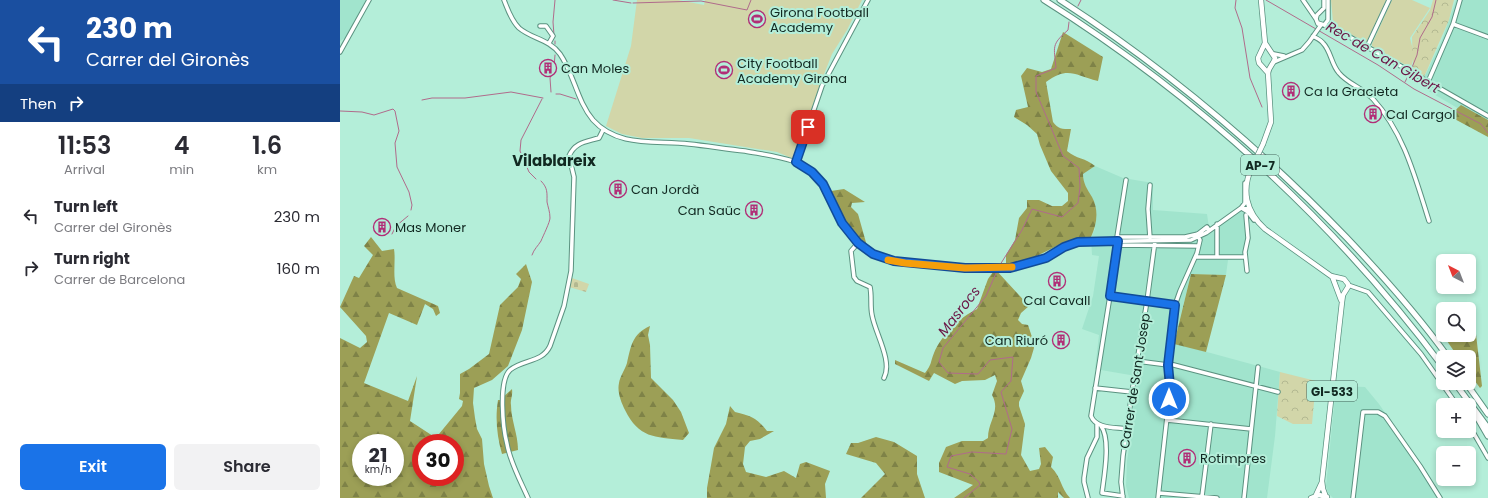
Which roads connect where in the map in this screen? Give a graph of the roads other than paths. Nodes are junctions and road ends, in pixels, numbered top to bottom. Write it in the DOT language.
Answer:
graph roads {
  1 [pos="369,0"];
  2 [pos="504,0"];
  3 [pos="868,0"];
  4 [pos="1044,0"];
  5 [pos="1060,0"];
  6 [pos="1261,0"];
  7 [pos="1303,0"];
  8 [pos="1324,0"];
  9 [pos="1328,0"];
  10 [pos="1389,0"];
  11 [pos="1460,0"];
  12 [pos="1321,13"];
  13 [pos="1316,19"];
  14 [pos="1328,19"];
  15 [pos="1321,24"];
  16 [pos="1453,24"];
  17 [pos="540,26"];
  18 [pos="1334,28"];
  19 [pos="1314,35"];
  20 [pos="1488,37"];
  21 [pos="1265,43"];
  22 [pos="549,44"];
  23 [pos="1367,47"];
  24 [pos="340,50"];
  25 [pos="1262,51"];
  26 [pos="1272,53"];
  27 [pos="1286,56"];
  28 [pos="1272,64"];
  29 [pos="1262,65"];
  30 [pos="1268,73"];
  31 [pos="1428,82"];
  32 [pos="1488,116"];
  33 [pos="604,130"];
  34 [pos="796,162"];
  35 [pos="1251,169"];
  36 [pos="1247,177"];
  37 [pos="1126,180"];
  38 [pos="1150,185"];
  39 [pos="1249,208"];
  40 [pos="1239,209"];
  41 [pos="1246,215"];
  42 [pos="1429,221"];
  43 [pos="1217,224"];
  44 [pos="1262,225"];
  45 [pos="1209,230"];
  46 [pos="1198,237"];
  47 [pos="1150,239"];
  48 [pos="1193,240"];
  49 [pos="1117,241"];
  50 [pos="858,243"];
  51 [pos="1155,243"];
  52 [pos="1198,246"];
  53 [pos="1196,257"];
  54 [pos="1217,257"];
  55 [pos="1245,257"];
  56 [pos="1248,271"];
  57 [pos="1331,276"];
  58 [pos="1340,279"];
  59 [pos="1335,283"];
  60 [pos="1348,285"];
  61 [pos="1337,290"];
  62 [pos="1344,291"];
  63 [pos="1110,296"];
  64 [pos="1147,301"];
  65 [pos="1342,302"];
  66 [pos="1175,305"];
  67 [pos="1442,350"];
  68 [pos="1436,357"];
  69 [pos="1137,361"];
  70 [pos="1168,365"];
  71 [pos="1258,367"];
  72 [pos="884,378"];
  73 [pos="1256,386"];
  74 [pos="1095,388"];
  75 [pos="1471,390"];
  76 [pos="1132,392"];
  77 [pos="1278,392"];
  78 [pos="1452,398"];
  79 [pos="1476,412"];
  80 [pos="1476,414"];
  81 [pos="1488,414"];
  82 [pos="1167,420"];
  83 [pos="1096,424"];
  84 [pos="1211,424"];
  85 [pos="1101,426"];
  86 [pos="1488,428"];
  87 [pos="1127,429"];
  88 [pos="1251,429"];
  89 [pos="1488,436"];
  90 [pos="1476,437"];
  91 [pos="1488,458"];
  92 [pos="1322,481"];
  93 [pos="1159,493"];
  94 [pos="1202,496"];
  95 [pos="1123,497"];
  96 [pos="1313,497"];
  97 [pos="1327,497"];
  98 [pos="528,498"];
  99 [pos="1088,498"];
  100 [pos="1158,498"];
  101 [pos="1217,498"];
  102 [pos="1244,498"];
  103 [pos="1353,498"];
  104 [pos="1440,498"];
  1 -- 24 [label="street"];
  2 -- 22 [label="street"];
  3 -- 34 [label="street"];
  4 -- 68 [label="highway, AP-7"];
  5 -- 67 [label="highway, AP-7"];
  6 -- 21 [label="main road"];
  7 -- 13 [label="street"];
  8 -- 12 [label="street"];
  9 -- 14 [label="street"];
  10 -- 23 [label="street"];
  11 -- 16 [label="street"];
  12 -- 13 [label="street"];
  12 -- 14 [label="street"];
  13 -- 15 [label="street"];
  14 -- 15 [label="street"];
  14 -- 18 [label="street"];
  15 -- 18 [label="street"];
  15 -- 19 [label="street"];
  16 -- 20 [label="street"];
  16 -- 31 [label="street"];
  17 -- 22 [label="street"];
  18 -- 23 [label="street"];
  19 -- 27 [label="street"];
  19 -- 42 [label="street"];
  21 -- 25 [label="main road"];
  21 -- 26 [label="main road"];
  22 -- 33 [label="street"];
  23 -- 31 [label="street"];
  25 -- 26 [label="main road"];
  25 -- 29 [label="main road"];
  26 -- 27 [label="street"];
  26 -- 28 [label="main road, GI-533"];
  27 -- 28 [label="street"];
  28 -- 29 [label="main road"];
  28 -- 30 [label="main road, GI-533"];
  29 -- 30 [label="main road"];
  30 -- 35 [label="main road, GI-533, bridge"];
  31 -- 32 [label="street"];
  33 -- 34 [label="street"];
  33 -- 98 [label="street"];
  34 -- 50 [label="street"];
  35 -- 36 [label="main road, GI-533"];
  35 -- 44 [label="main road, GI-533"];
  36 -- 39 [label="main road, GI-533"];
  36 -- 40 [label="street"];
  37 -- 49 [label="street"];
  38 -- 47 [label="street"];
  39 -- 40 [label="street"];
  39 -- 44 [label="main road, GI-533"];
  40 -- 43 [label="street"];
  40 -- 44 [label="street"];
  41 -- 55 [label="street"];
  43 -- 45 [label="street"];
  43 -- 54 [label="street"];
  44 -- 57 [label="main road, GI-533"];
  45 -- 46 [label="street"];
  45 -- 46 [label="street"];
  46 -- 47 [label="street"];
  46 -- 48 [label="street"];
  46 -- 52 [label="street"];
  47 -- 49 [label="street"];
  47 -- 51 [label="street"];
  48 -- 51 [label="street"];
  48 -- 52 [label="street"];
  49 -- 50 [label="street"];
  49 -- 51 [label="street"];
  49 -- 63 [label="street"];
  50 -- 72 [label="street"];
  51 -- 52 [label="street"];
  51 -- 64 [label="street, Carrer de Sant Josep"];
  52 -- 53 [label="street"];
  53 -- 54 [label="street"];
  53 -- 66 [label="street"];
  54 -- 55 [label="street"];
  55 -- 56 [label="street"];
  57 -- 58 [label="main road, GI-533"];
  57 -- 59 [label="main road, GI-533"];
  58 -- 59 [label="main road"];
  58 -- 60 [label="main road, GI-533"];
  59 -- 61 [label="main road, GI-533"];
  60 -- 62 [label="main road, GI-533"];
  60 -- 78 [label="street"];
  61 -- 62 [label="main road"];
  61 -- 65 [label="main road, GI-533"];
  62 -- 65 [label="main road, GI-533"];
  63 -- 64 [label="street"];
  63 -- 74 [label="street"];
  64 -- 66 [label="street"];
  64 -- 69 [label="street, Carrer de Sant Josep"];
  65 -- 92 [label="main road, GI-533"];
  66 -- 70 [label="street"];
  69 -- 70 [label="street"];
  69 -- 76 [label="street, Carrer de Sant Josep"];
  70 -- 73 [label="street"];
  70 -- 82 [label="street"];
  71 -- 73 [label="street"];
  73 -- 77 [label="street"];
  73 -- 88 [label="street"];
  74 -- 76 [label="street"];
  74 -- 83 [label="street"];
  75 -- 81 [label="highway"];
  76 -- 87 [label="street, Carrer de Sant Josep"];
  79 -- 86 [label="highway"];
  80 -- 89 [label="highway"];
  82 -- 84 [label="street"];
  82 -- 93 [label="street"];
  83 -- 85 [label="street"];
  83 -- 99 [label="street"];
  84 -- 88 [label="street"];
  84 -- 94 [label="street"];
  85 -- 87 [label="street"];
  85 -- 95 [label="street"];
  87 -- 95 [label="street, Carrer de Sant Josep"];
  88 -- 102 [label="street"];
  90 -- 91 [label="street"];
  92 -- 96 [label="main road, GI-533"];
  92 -- 97 [label="main road, GI-533"];
  93 -- 94 [label="street"];
  93 -- 100 [label="street"];
  94 -- 101 [label="street"];
  96 -- 97 [label="main road, GI-533"];
  103 -- 104 [label="street"];
}
